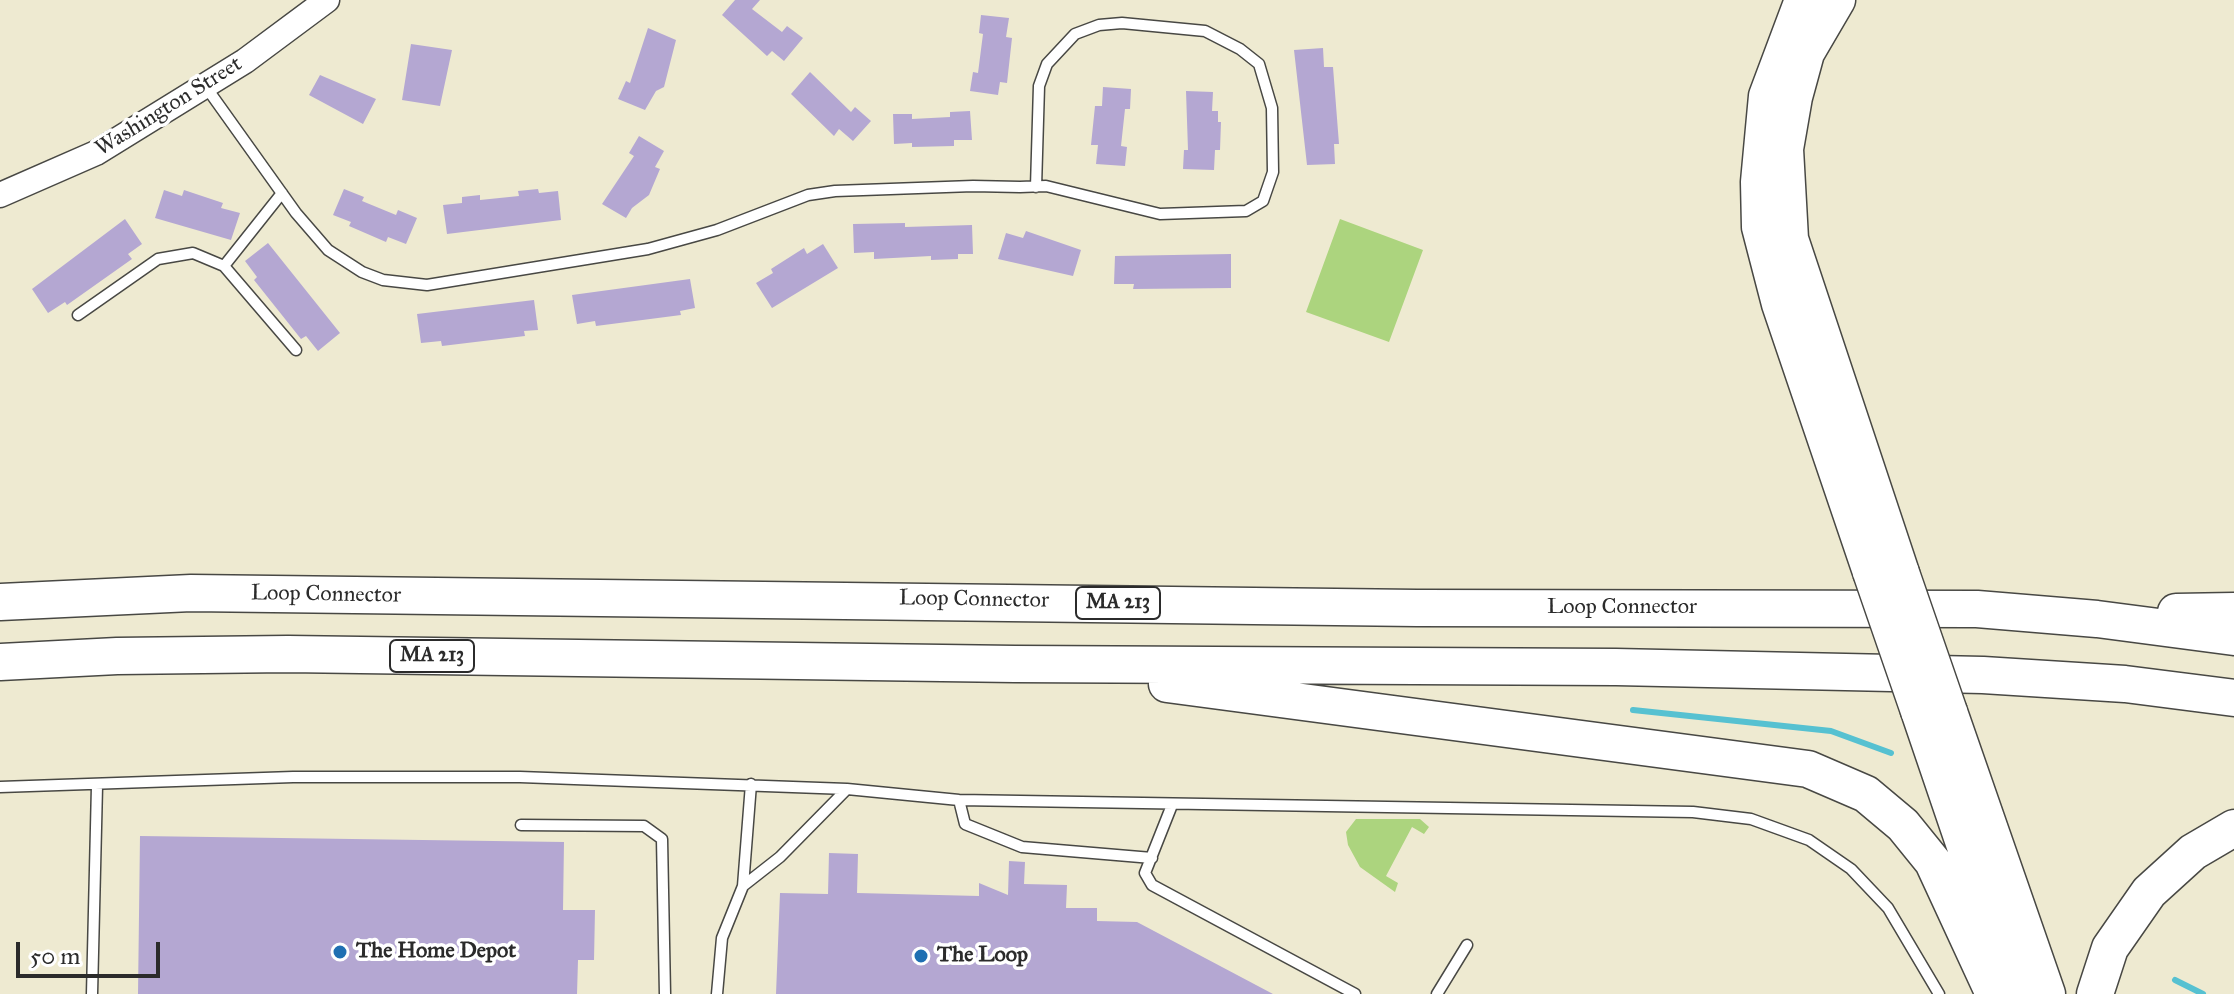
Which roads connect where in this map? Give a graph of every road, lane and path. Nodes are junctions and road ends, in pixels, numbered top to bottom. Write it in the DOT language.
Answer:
graph roads {
  1 [pos="327,0"];
  2 [pos="1803,0"];
  3 [pos="1837,0"];
  4 [pos="205,86"];
  5 [pos="1036,187"];
  6 [pos="282,193"];
  7 [pos="0,195"];
  8 [pos="224,266"];
  9 [pos="78,315"];
  10 [pos="296,350"];
  11 [pos="1886,573"];
  12 [pos="0,602"];
  13 [pos="2234,611"];
  14 [pos="2050,615"];
  15 [pos="2234,637"];
  16 [pos="0,662"];
  17 [pos="1015,664"];
  18 [pos="2234,698"];
  19 [pos="1934,712"];
  20 [pos="751,784"];
  21 [pos="97,786"];
  22 [pos="0,787"];
  23 [pos="847,789"];
  24 [pos="959,800"];
  25 [pos="1172,805"];
  26 [pos="521,825"];
  27 [pos="2234,828"];
  28 [pos="1152,858"];
  29 [pos="743,886"];
  30 [pos="1467,945"];
  31 [pos="92,994"];
  32 [pos="665,994"];
  33 [pos="717,994"];
  34 [pos="1355,994"];
  35 [pos="1437,994"];
  36 [pos="1939,994"];
  37 [pos="1994,994"];
  38 [pos="2016,994"];
  39 [pos="2047,994"];
  40 [pos="2095,994"];
  1 -- 4 [label="street, Washington Street"];
  2 -- 11 [label="highway"];
  3 -- 11 [label="highway"];
  4 -- 6 [label="lane"];
  4 -- 7 [label="street, Washington Street"];
  5 -- 5 [label="lane"];
  5 -- 6 [label="lane"];
  6 -- 8 [label="lane"];
  8 -- 9 [label="lane"];
  8 -- 10 [label="lane"];
  11 -- 19 [label="highway, bridge"];
  12 -- 14 [label="highway, Loop Connector / MA 213"];
  13 -- 14 [label="highway"];
  14 -- 15 [label="highway, Loop Connector / MA 213"];
  16 -- 17 [label="highway, MA 213"];
  17 -- 18 [label="highway, MA 213"];
  17 -- 37 [label="highway"];
  19 -- 38 [label="highway"];
  19 -- 39 [label="highway"];
  20 -- 21 [label="lane"];
  20 -- 23 [label="lane"];
  20 -- 29 [label="lane"];
  21 -- 22 [label="lane"];
  21 -- 31 [label="lane"];
  23 -- 24 [label="lane"];
  23 -- 29 [label="lane"];
  24 -- 25 [label="lane"];
  24 -- 28 [label="lane"];
  25 -- 28 [label="lane"];
  25 -- 36 [label="lane"];
  26 -- 32 [label="lane"];
  27 -- 40 [label="highway"];
  28 -- 34 [label="lane"];
  29 -- 33 [label="lane"];
  30 -- 35 [label="lane"];
}
